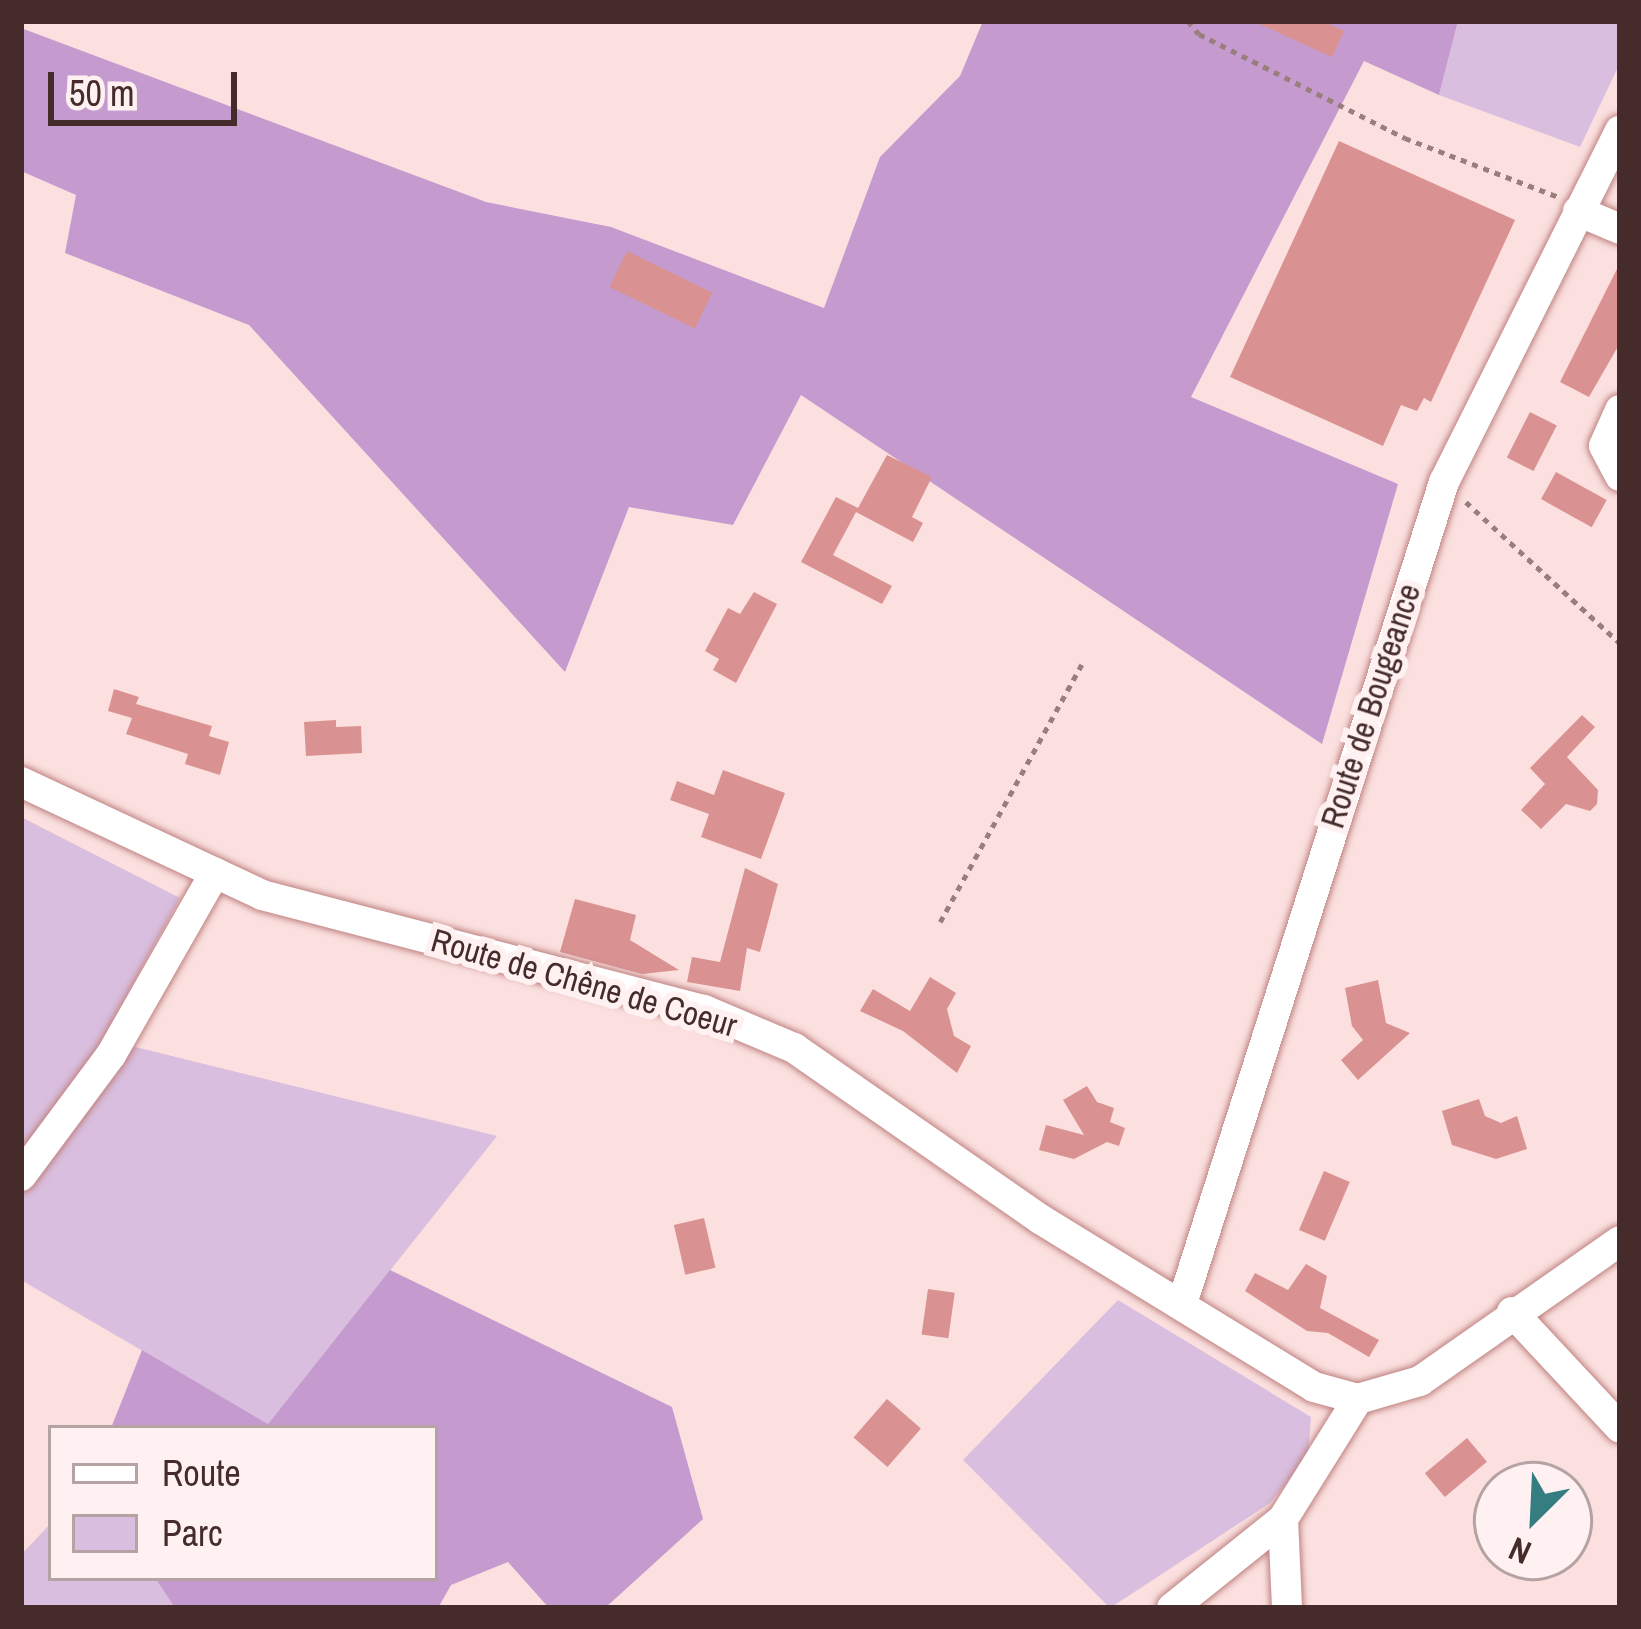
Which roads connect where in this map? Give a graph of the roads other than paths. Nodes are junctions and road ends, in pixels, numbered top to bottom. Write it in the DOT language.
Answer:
graph roads {
  1 [pos="1620,131"];
  2 [pos="1578,211"];
  3 [pos="1620,229"];
  4 [pos="1620,410"];
  5 [pos="1620,476"];
  6 [pos="21,782"];
  7 [pos="215,873"];
  8 [pos="21,1176"];
  9 [pos="1620,1241"];
  10 [pos="1182,1304"];
  11 [pos="1512,1312"];
  12 [pos="1358,1399"];
  13 [pos="1620,1428"];
  14 [pos="1283,1519"];
  15 [pos="1172,1608"];
  16 [pos="1287,1608"];
  1 -- 2 [label="street, Route de Bougeance"];
  2 -- 3 [label="street"];
  2 -- 10 [label="street, Route de Bougeance"];
  4 -- 5 [label="street"];
  6 -- 7 [label="street, Route de Chêne de Coeur"];
  7 -- 8 [label="street"];
  7 -- 10 [label="street, Route de Chêne de Coeur"];
  9 -- 11 [label="street"];
  10 -- 12 [label="street, Route de Chêne de Coeur"];
  11 -- 12 [label="street"];
  11 -- 13 [label="street"];
  12 -- 14 [label="street"];
  14 -- 15 [label="street"];
  14 -- 16 [label="street"];
}
